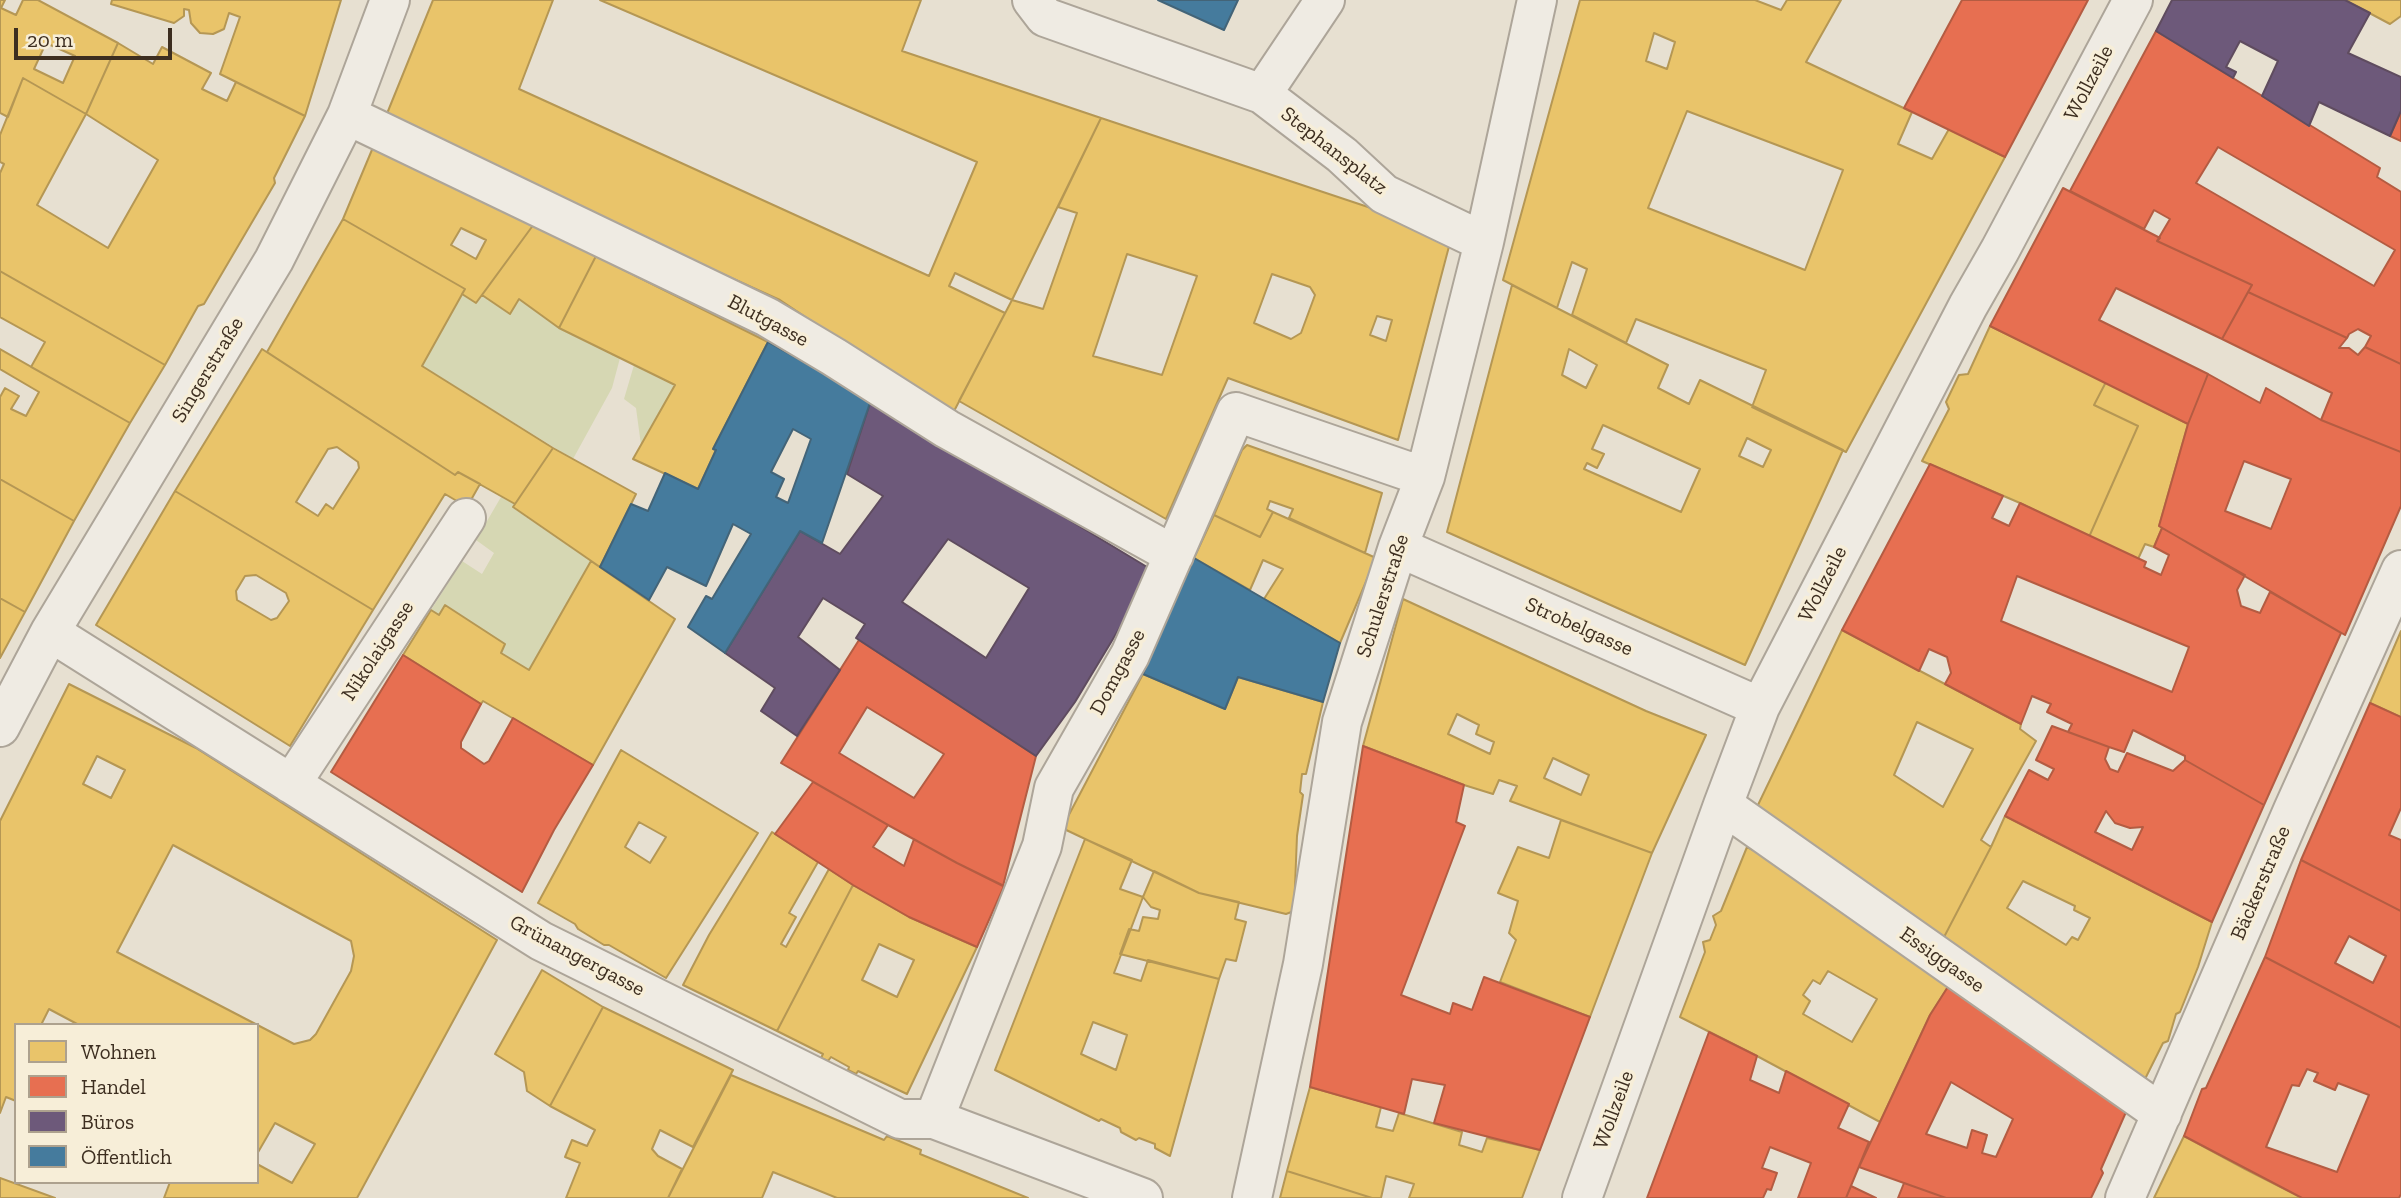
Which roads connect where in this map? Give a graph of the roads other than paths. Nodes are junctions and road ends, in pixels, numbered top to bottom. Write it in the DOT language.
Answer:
graph roads {
  1 [pos="390,0"];
  2 [pos="1032,0"];
  3 [pos="1325,0"];
  4 [pos="1537,0"];
  5 [pos="2133,0"];
  6 [pos="1262,94"];
  7 [pos="347,115"];
  8 [pos="1484,242"];
  9 [pos="1425,477"];
  10 [pos="466,518"];
  11 [pos="1398,547"];
  12 [pos="1174,555"];
  13 [pos="2401,570"];
  14 [pos="50,632"];
  15 [pos="1760,707"];
  16 [pos="3,714"];
  17 [pos="291,783"];
  18 [pos="1723,805"];
  19 [pos="2162,1114"];
  20 [pos="934,1119"];
  21 [pos="1143,1198"];
  22 [pos="1252,1198"];
  23 [pos="1583,1198"];
  24 [pos="2125,1198"];
  1 -- 7 [label="street, Singerstraße"];
  2 -- 6 [label="street, Stephansplatz"];
  3 -- 6 [label="street, Stephansplatz"];
  4 -- 8 [label="street, Schulerstraße"];
  5 -- 15 [label="street, Wollzeile"];
  6 -- 8 [label="street, Stephansplatz"];
  7 -- 12 [label="street, Blutgasse"];
  7 -- 14 [label="street, Singerstraße"];
  8 -- 9 [label="street, Schulerstraße"];
  9 -- 11 [label="street, Schulerstraße"];
  9 -- 12 [label="street, Domgasse"];
  10 -- 17 [label="street, Nikolaigasse"];
  11 -- 15 [label="street, Strobelgasse"];
  11 -- 22 [label="street, Schulerstraße"];
  12 -- 20 [label="street, Domgasse"];
  13 -- 19 [label="street, Bäckerstraße"];
  14 -- 16 [label="street, Singerstraße"];
  14 -- 17 [label="street, Grünangergasse"];
  15 -- 18 [label="street, Wollzeile"];
  17 -- 20 [label="street, Grünangergasse"];
  18 -- 19 [label="street, Essiggasse"];
  18 -- 23 [label="street, Wollzeile"];
  19 -- 24 [label="street, Bäckerstraße"];
  20 -- 21 [label="street, Grünangergasse"];
}
